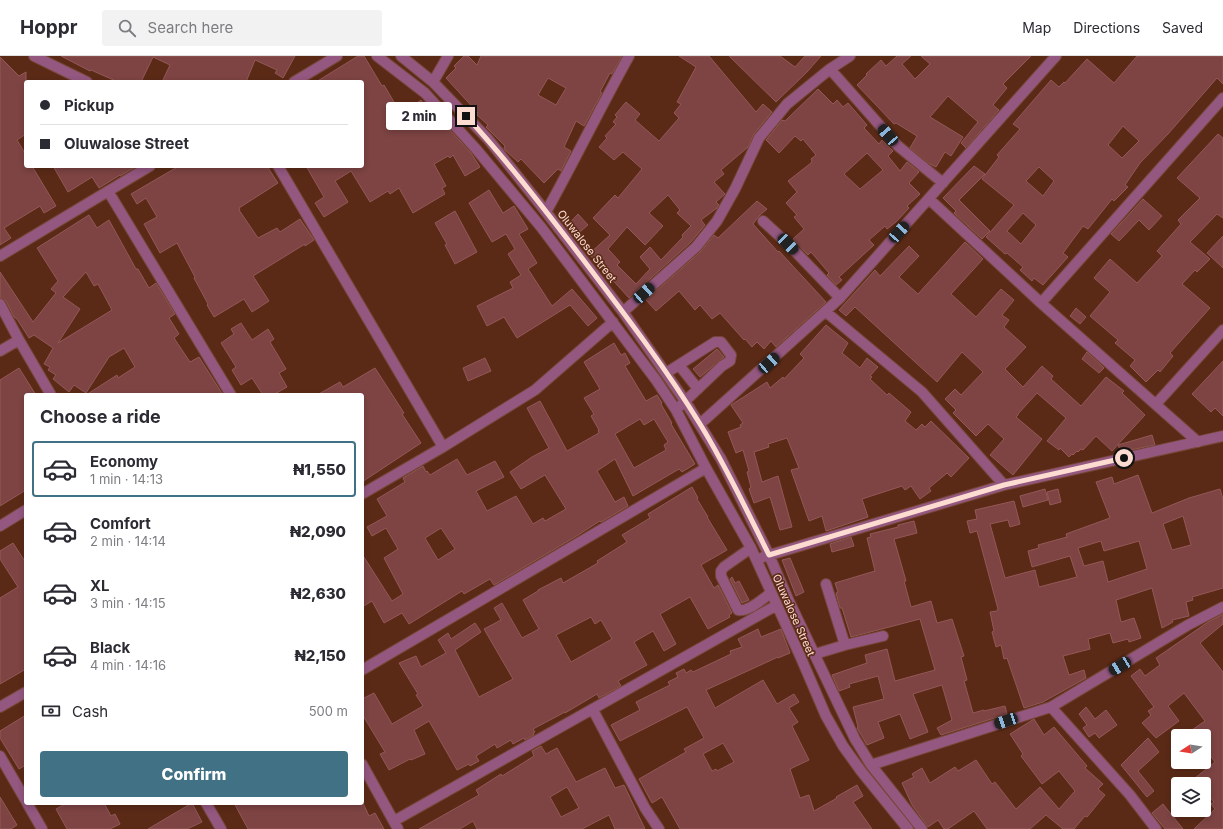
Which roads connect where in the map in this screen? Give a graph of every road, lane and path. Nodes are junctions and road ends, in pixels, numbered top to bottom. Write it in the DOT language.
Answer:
graph roads {
  1 [pos="34,56"];
  2 [pos="336,56"];
  3 [pos="377,56"];
  4 [pos="401,56"];
  5 [pos="448,56"];
  6 [pos="629,56"];
  7 [pos="850,56"];
  8 [pos="1056,56"];
  9 [pos="830,68"];
  10 [pos="83,80"];
  11 [pos="297,80"];
  12 [pos="433,82"];
  13 [pos="1223,98"];
  14 [pos="147,168"];
  15 [pos="279,168"];
  16 [pos="943,183"];
  17 [pos="108,191"];
  18 [pos="929,199"];
  19 [pos="546,212"];
  20 [pos="763,221"];
  21 [pos="0,256"];
  22 [pos="840,298"];
  23 [pos="1041,303"];
  24 [pos="0,304"];
  25 [pos="623,312"];
  26 [pos="826,312"];
  27 [pos="613,322"];
  28 [pos="1223,330"];
  29 [pos="18,340"];
  30 [pos="0,351"];
  31 [pos="679,365"];
  32 [pos="666,373"];
  33 [pos="698,389"];
  34 [pos="50,393"];
  35 [pos="230,393"];
  36 [pos="685,401"];
  37 [pos="1156,404"];
  38 [pos="676,410"];
  39 [pos="700,424"];
  40 [pos="1223,436"];
  41 [pos="1198,442"];
  42 [pos="443,447"];
  43 [pos="706,468"];
  44 [pos="1004,485"];
  45 [pos="364,493"];
  46 [pos="24,511"];
  47 [pos="0,526"];
  48 [pos="751,548"];
  49 [pos="769,555"];
  50 [pos="757,559"];
  51 [pos="826,584"];
  52 [pos="771,593"];
  53 [pos="777,605"];
  54 [pos="1223,607"];
  55 [pos="883,636"];
  56 [pos="845,645"];
  57 [pos="815,654"];
  58 [pos="364,669"];
  59 [pos="24,693"];
  60 [pos="0,707"];
  61 [pos="1051,707"];
  62 [pos="593,710"];
  63 [pos="0,756"];
  64 [pos="871,765"];
  65 [pos="364,768"];
  66 [pos="24,797"];
  67 [pos="29,805"];
  68 [pos="207,805"];
  69 [pos="396,825"];
  70 [pos="42,829"];
  71 [pos="221,829"];
  72 [pos="658,829"];
  73 [pos="908,829"];
  74 [pos="922,829"];
  75 [pos="1156,829"];
  1 -- 10 [label="street"];
  2 -- 11 [label="street"];
  3 -- 27 [label="street, Oluwalose Street"];
  4 -- 12 [label="street, Oluwalose Street"];
  5 -- 12 [label="street"];
  6 -- 19 [label="street"];
  7 -- 9 [label="street"];
  8 -- 16 [label="street"];
  9 -- 16 [label="street"];
  9 -- 25 [label="street"];
  12 -- 19 [label="street, Oluwalose Street"];
  13 -- 23 [label="street"];
  14 -- 17 [label="street"];
  15 -- 42 [label="street"];
  16 -- 18 [label="street"];
  17 -- 21 [label="street"];
  17 -- 35 [label="street"];
  18 -- 22 [label="street"];
  18 -- 23 [label="street"];
  19 -- 25 [label="street, Oluwalose Street"];
  20 -- 22 [label="street"];
  22 -- 26 [label="street"];
  23 -- 37 [label="street"];
  24 -- 29 [label="street"];
  25 -- 32 [label="street, Oluwalose Street"];
  26 -- 39 [label="street"];
  26 -- 44 [label="street"];
  27 -- 38 [label="street, Oluwalose Street"];
  27 -- 42 [label="street"];
  28 -- 37 [label="street"];
  29 -- 30 [label="street"];
  29 -- 34 [label="street"];
  31 -- 32 [label="street"];
  31 -- 33 [label="street"];
  31 -- 33 [label="street"];
  32 -- 36 [label="street, Oluwalose Street"];
  33 -- 36 [label="street"];
  36 -- 38 [label="street"];
  36 -- 39 [label="street, Oluwalose Street"];
  37 -- 41 [label="street"];
  38 -- 43 [label="street, Oluwalose Street"];
  39 -- 49 [label="street, Oluwalose Street"];
  40 -- 41 [label="street"];
  41 -- 44 [label="street"];
  42 -- 45 [label="street"];
  43 -- 48 [label="street, Oluwalose Street"];
  43 -- 58 [label="street"];
  44 -- 49 [label="street"];
  46 -- 47 [label="street"];
  48 -- 50 [label="street, Oluwalose Street"];
  48 -- 52 [label="street"];
  49 -- 50 [label="street"];
  49 -- 57 [label="street, Oluwalose Street"];
  50 -- 52 [label="street, Oluwalose Street"];
  51 -- 56 [label="street"];
  52 -- 53 [label="street, Oluwalose Street"];
  53 -- 62 [label="street"];
  53 -- 73 [label="street, Oluwalose Street"];
  54 -- 61 [label="street"];
  55 -- 56 [label="street"];
  56 -- 57 [label="street"];
  57 -- 64 [label="street, Oluwalose Street"];
  59 -- 60 [label="street"];
  61 -- 64 [label="street"];
  61 -- 75 [label="street"];
  62 -- 69 [label="street"];
  62 -- 72 [label="street"];
  63 -- 66 [label="street"];
  64 -- 74 [label="street, Oluwalose Street"];
  65 -- 69 [label="street"];
  67 -- 70 [label="street"];
  68 -- 71 [label="street"];
}
